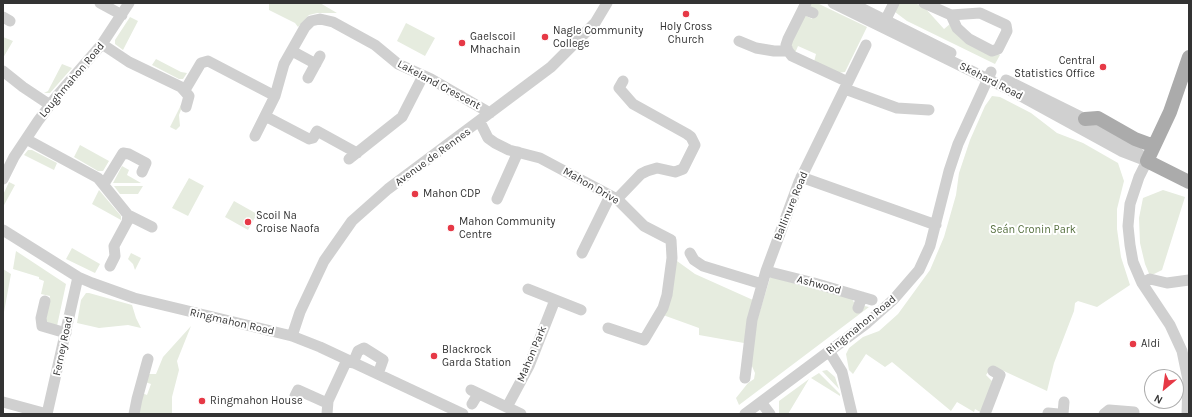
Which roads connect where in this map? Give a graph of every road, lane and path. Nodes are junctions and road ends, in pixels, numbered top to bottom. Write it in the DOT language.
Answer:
graph roads {
  1 [pos="100,3"];
  2 [pos="130,3"];
  3 [pos="608,3"];
  4 [pos="833,3"];
  5 [pos="851,3"];
  6 [pos="894,3"];
  7 [pos="924,3"];
  8 [pos="808,8"];
  9 [pos="122,15"];
  10 [pos="951,15"];
  11 [pos="884,24"];
  12 [pos="739,41"];
  13 [pos="102,44"];
  14 [pos="866,45"];
  15 [pos="788,51"];
  16 [pos="292,52"];
  17 [pos="1189,57"];
  18 [pos="3,71"];
  19 [pos="423,76"];
  20 [pos="989,76"];
  21 [pos="308,78"];
  22 [pos="623,81"];
  23 [pos="846,85"];
  24 [pos="185,90"];
  25 [pos="275,96"];
  26 [pos="50,105"];
  27 [pos="186,107"];
  28 [pos="929,110"];
  29 [pos="490,113"];
  30 [pos="265,116"];
  31 [pos="1085,119"];
  32 [pos="480,122"];
  33 [pos="261,131"];
  34 [pos="26,139"];
  35 [pos="1154,146"];
  36 [pos="518,152"];
  37 [pos="1147,161"];
  38 [pos="142,172"];
  39 [pos="801,177"];
  40 [pos="3,179"];
  41 [pos="1189,182"];
  42 [pos="104,184"];
  43 [pos="614,197"];
  44 [pos="497,199"];
  45 [pos="128,215"];
  46 [pos="936,225"];
  47 [pos="152,227"];
  48 [pos="3,230"];
  49 [pos="582,252"];
  50 [pos="690,253"];
  51 [pos="116,261"];
  52 [pos="766,271"];
  53 [pos="78,277"];
  54 [pos="1189,280"];
  55 [pos="1142,283"];
  56 [pos="762,284"];
  57 [pos="528,289"];
  58 [pos="555,300"];
  59 [pos="45,301"];
  60 [pos="858,308"];
  61 [pos="581,310"];
  62 [pos="614,327"];
  63 [pos="66,333"];
  64 [pos="292,336"];
  65 [pos="829,351"];
  66 [pos="148,359"];
  67 [pos="350,361"];
  68 [pos="993,371"];
  69 [pos="378,374"];
  70 [pos="745,378"];
  71 [pos="297,393"];
  72 [pos="3,402"];
  73 [pos="761,402"];
  74 [pos="1064,402"];
  75 [pos="472,404"];
  76 [pos="507,407"];
  77 [pos="327,409"];
  78 [pos="448,411"];
  79 [pos="1134,412"];
  80 [pos="47,414"];
  81 [pos="134,414"];
  82 [pos="463,414"];
  83 [pos="521,414"];
  84 [pos="745,414"];
  85 [pos="770,414"];
  86 [pos="852,414"];
  87 [pos="986,414"];
  88 [pos="1063,414"];
  89 [pos="1104,414"];
  90 [pos="1187,414"];
  1 -- 9 [label="street"];
  2 -- 9 [label="street, Loughmahon Road"];
  3 -- 29 [label="street, Avenue de Rennes"];
  4 -- 11 [label="street, Skehard Road"];
  5 -- 11 [label="street, Skehard Road"];
  6 -- 11 [label="street"];
  7 -- 10 [label="street"];
  8 -- 15 [label="street"];
  9 -- 13 [label="street, Loughmahon Road"];
  10 -- 10 [label="street"];
  11 -- 20 [label="street, Skehard Road"];
  12 -- 15 [label="street"];
  13 -- 24 [label="street"];
  13 -- 26 [label="street, Loughmahon Road"];
  14 -- 23 [label="street, Ballinure Road"];
  15 -- 23 [label="street"];
  16 -- 19 [label="street, Lakeland Crescent"];
  16 -- 21 [label="street"];
  16 -- 25 [label="street, Lakeland Crescent"];
  17 -- 35 [label="main road"];
  18 -- 26 [label="street"];
  19 -- 29 [label="street, Lakeland Crescent"];
  19 -- 30 [label="street"];
  20 -- 31 [label="street, Skehard Road"];
  20 -- 37 [label="street, Skehard Road"];
  20 -- 46 [label="street, Ringmahon Road"];
  22 -- 43 [label="street"];
  23 -- 28 [label="street"];
  23 -- 39 [label="street, Ballinure Road"];
  24 -- 25 [label="street"];
  24 -- 27 [label="street"];
  25 -- 30 [label="street, Lakeland Crescent"];
  26 -- 34 [label="street, Loughmahon Road"];
  29 -- 32 [label="street, Avenue de Rennes"];
  30 -- 33 [label="street, Lakeland Crescent"];
  31 -- 35 [label="main road"];
  31 -- 37 [label="street, Skehard Road"];
  32 -- 36 [label="street, Mahon Drive"];
  32 -- 64 [label="street, Avenue de Rennes"];
  34 -- 40 [label="street, Loughmahon Road"];
  34 -- 42 [label="street"];
  35 -- 37 [label="main road"];
  36 -- 43 [label="street, Mahon Drive"];
  36 -- 44 [label="street"];
  37 -- 41 [label="main road, Skehard Road"];
  37 -- 55 [label="street"];
  38 -- 42 [label="street"];
  39 -- 46 [label="street"];
  39 -- 52 [label="street, Ballinure Road"];
  42 -- 45 [label="street"];
  43 -- 49 [label="street"];
  43 -- 62 [label="street, Mahon Drive"];
  45 -- 47 [label="street"];
  45 -- 51 [label="street"];
  46 -- 65 [label="street, Ringmahon Road"];
  48 -- 53 [label="street, Ringmahon Road"];
  50 -- 56 [label="street"];
  52 -- 56 [label="street, Ballinure Road"];
  52 -- 60 [label="street, Ashwood"];
  53 -- 63 [label="street, Ferney Road"];
  53 -- 64 [label="street, Ringmahon Road"];
  54 -- 55 [label="street"];
  55 -- 90 [label="street"];
  56 -- 70 [label="street, Ballinure Road"];
  57 -- 58 [label="street"];
  58 -- 61 [label="street"];
  58 -- 76 [label="street, Mahon Park"];
  59 -- 63 [label="street"];
  63 -- 80 [label="street, Ferney Road"];
  64 -- 67 [label="street, Ringmahon Road"];
  65 -- 73 [label="street, Ringmahon Road"];
  65 -- 86 [label="street"];
  66 -- 81 [label="street"];
  67 -- 69 [label="street, Ringmahon Road"];
  67 -- 69 [label="street"];
  67 -- 77 [label="street"];
  68 -- 87 [label="street"];
  69 -- 78 [label="street, Ringmahon Road"];
  71 -- 77 [label="street"];
  72 -- 80 [label="street"];
  73 -- 84 [label="street, Ringmahon Road"];
  73 -- 85 [label="street"];
  74 -- 88 [label="street"];
  75 -- 76 [label="street"];
  76 -- 83 [label="street"];
  78 -- 82 [label="street, Ringmahon Road"];
  79 -- 89 [label="street"];
}
